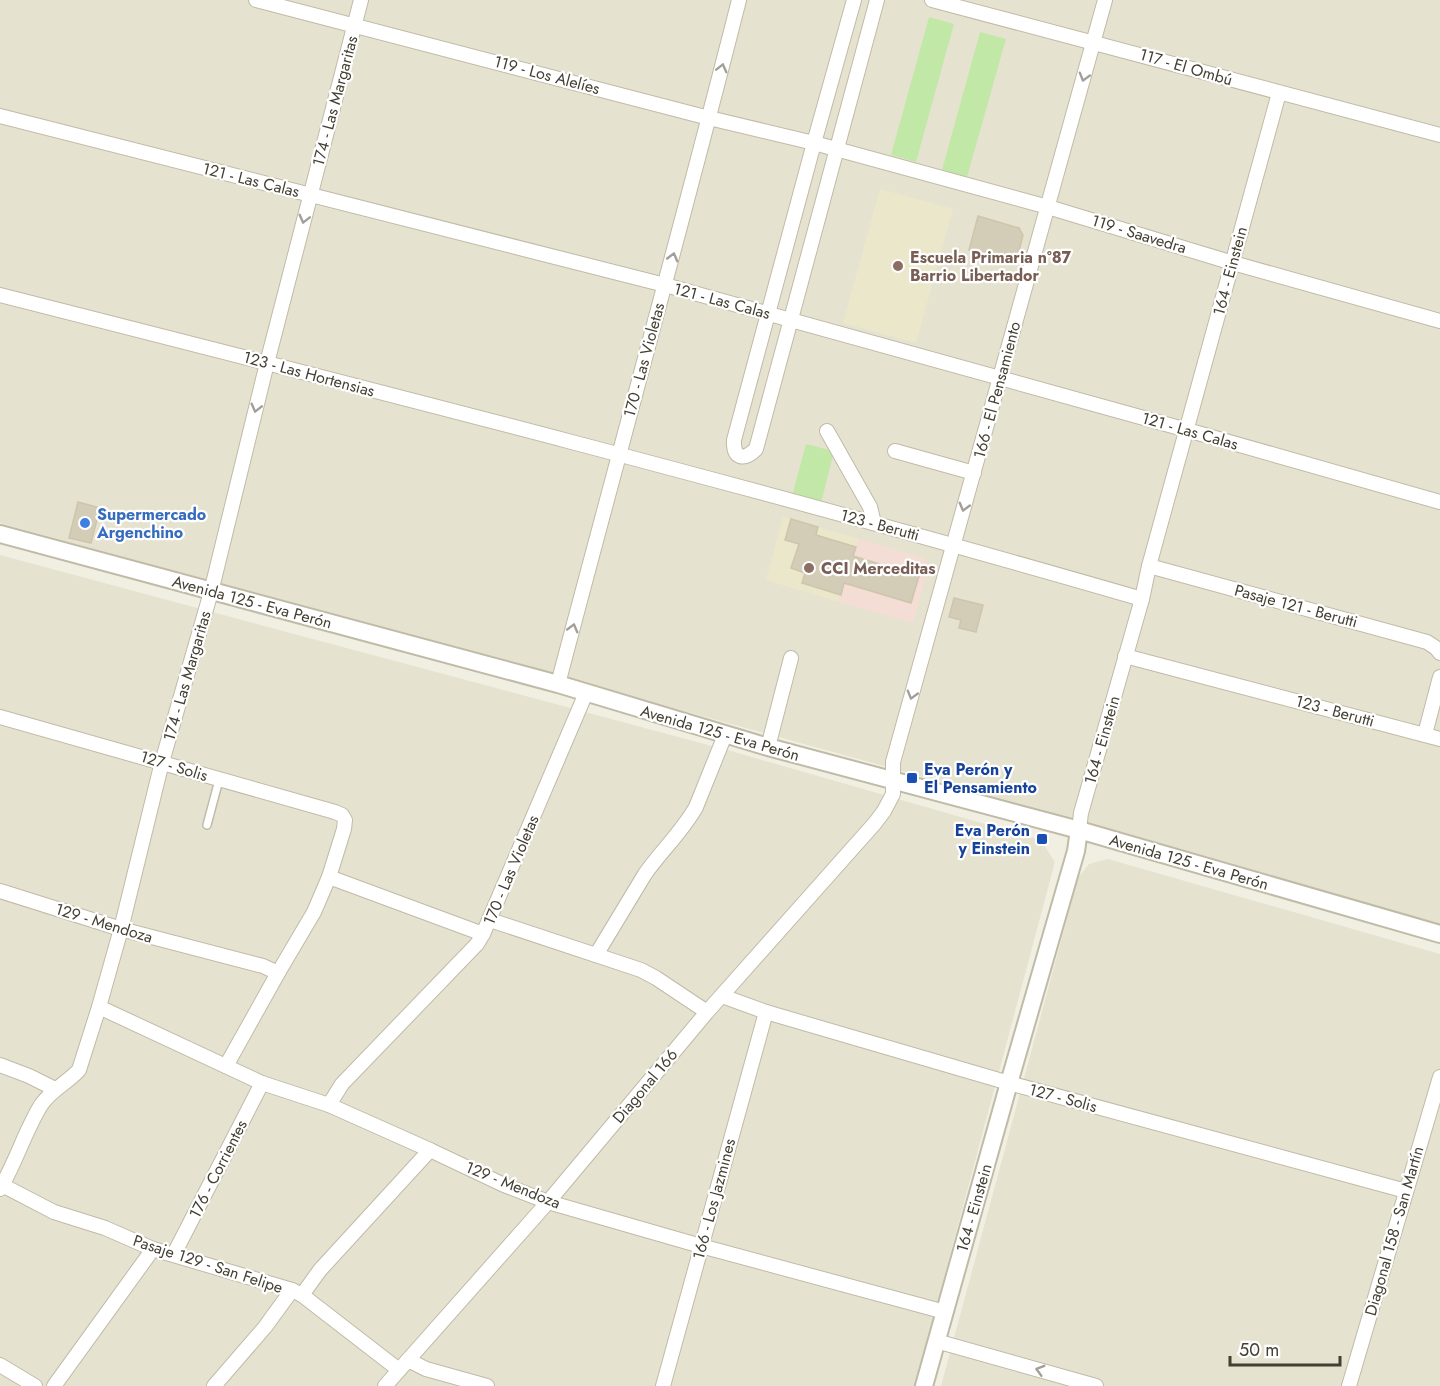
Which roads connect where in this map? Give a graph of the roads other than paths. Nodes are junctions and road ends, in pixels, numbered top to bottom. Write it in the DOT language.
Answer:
graph roads {
  1 [pos="256,0"];
  2 [pos="361,0"];
  3 [pos="739,0"];
  4 [pos="854,0"];
  5 [pos="877,0"];
  6 [pos="932,0"];
  7 [pos="1105,0"];
  8 [pos="354,25"];
  9 [pos="1094,42"];
  10 [pos="1279,93"];
  11 [pos="0,116"];
  12 [pos="709,118"];
  13 [pos="1440,135"];
  14 [pos="814,143"];
  15 [pos="837,150"];
  16 [pos="310,194"];
  17 [pos="1048,207"];
  18 [pos="1233,263"];
  19 [pos="665,285"];
  20 [pos="0,295"];
  21 [pos="769,314"];
  22 [pos="790,320"];
  23 [pos="1440,321"];
  24 [pos="267,363"];
  25 [pos="1000,378"];
  26 [pos="1187,430"];
  27 [pos="827,431"];
  28 [pos="895,451"];
  29 [pos="618,454"];
  30 [pos="974,473"];
  31 [pos="1440,502"];
  32 [pos="874,523"];
  33 [pos="0,534"];
  34 [pos="954,544"];
  35 [pos="1149,566"];
  36 [pos="212,592"];
  37 [pos="1142,598"];
  38 [pos="1440,653"];
  39 [pos="1125,656"];
  40 [pos="792,658"];
  41 [pos="1440,677"];
  42 [pos="558,684"];
  43 [pos="585,693"];
  44 [pos="0,717"];
  45 [pos="1425,734"];
  46 [pos="724,735"];
  47 [pos="1440,739"];
  48 [pos="768,747"];
  49 [pos="162,762"];
  50 [pos="219,780"];
  51 [pos="894,781"];
  52 [pos="207,825"];
  53 [pos="1079,830"];
  54 [pos="329,877"];
  55 [pos="0,891"];
  56 [pos="490,920"];
  57 [pos="121,929"];
  58 [pos="483,934"];
  59 [pos="1440,934"];
  60 [pos="596,955"];
  61 [pos="278,973"];
  62 [pos="722,996"];
  63 [pos="99,1007"];
  64 [pos="707,1012"];
  65 [pos="766,1012"];
  66 [pos="0,1065"];
  67 [pos="226,1066"];
  68 [pos="1440,1077"];
  69 [pos="262,1083"];
  70 [pos="1009,1083"];
  71 [pos="54,1089"];
  72 [pos="329,1105"];
  73 [pos="430,1150"];
  74 [pos="1,1187"];
  75 [pos="1406,1191"];
  76 [pos="548,1202"];
  77 [pos="701,1246"];
  78 [pos="153,1249"];
  79 [pos="174,1254"];
  80 [pos="297,1293"];
  81 [pos="945,1312"];
  82 [pos="936,1341"];
  83 [pos="0,1365"];
  84 [pos="396,1376"];
  85 [pos="34,1386"];
  86 [pos="54,1386"];
  87 [pos="214,1386"];
  88 [pos="487,1386"];
  89 [pos="663,1386"];
  90 [pos="924,1386"];
  91 [pos="1096,1386"];
  92 [pos="1348,1386"];
  1 -- 8 [label="street, 119 - Los Alelíes"];
  2 -- 8 [label="street, 174 - Las Margaritas"];
  12 -- 3 [label="street, 170 - Las Violetas, one-way"];
  4 -- 14 [label="street"];
  5 -- 15 [label="street"];
  6 -- 9 [label="street, 117 - El Ombú"];
  7 -- 9 [label="street, 166 - El Pensamiento"];
  8 -- 12 [label="street, 119 - Los Alelíes"];
  8 -- 16 [label="street, 174 - Las Margaritas"];
  9 -- 10 [label="street, 117 - El Ombú"];
  9 -- 17 [label="street, 166 - El Pensamiento, one-way"];
  10 -- 13 [label="street, 117 - El Ombú"];
  10 -- 18 [label="street, 164 - Einstein"];
  11 -- 16 [label="street, 121 - Las Calas"];
  12 -- 14 [label="street, 119 - Los Alelíes"];
  19 -- 12 [label="street, 170 - Las Violetas, one-way"];
  14 -- 15 [label="street, 119 - Los Alelíes"];
  14 -- 21 [label="street"];
  15 -- 17 [label="street, 119 - Saavedra"];
  15 -- 22 [label="street"];
  16 -- 19 [label="street, 121 - Las Calas"];
  16 -- 24 [label="street, 174 - Las Margaritas, one-way"];
  17 -- 18 [label="street, 119 - Saavedra"];
  17 -- 25 [label="street, 166 - El Pensamiento"];
  18 -- 23 [label="street, 119 - Saavedra"];
  18 -- 26 [label="street, 164 - Einstein"];
  19 -- 21 [label="street, 121 - Las Calas"];
  19 -- 29 [label="street, 170 - Las Violetas"];
  20 -- 24 [label="street, 123 - Las Hortensias"];
  21 -- 22 [label="street, 121 - Las Calas"];
  21 -- 22 [label="street"];
  22 -- 25 [label="street, 121 - Las Calas"];
  24 -- 29 [label="street, 123 - Las Hortensias"];
  24 -- 36 [label="street, 174 - Las Margaritas, one-way"];
  25 -- 26 [label="street, 121 - Las Calas"];
  25 -- 30 [label="street, 166 - El Pensamiento"];
  26 -- 31 [label="street, 121 - Las Calas"];
  26 -- 35 [label="street, 164 - Einstein"];
  27 -- 32 [label="street"];
  28 -- 30 [label="street"];
  29 -- 32 [label="street, 123 - Berutti"];
  42 -- 29 [label="street, 170 - Las Violetas, one-way"];
  30 -- 34 [label="street, 166 - El Pensamiento, one-way"];
  32 -- 34 [label="street, 123 - Berutti"];
  33 -- 36 [label="street, Avenida 125 - Eva Perón"];
  34 -- 37 [label="street, 123 - Berutti"];
  34 -- 51 [label="street, 166 - El Pensamiento, one-way"];
  35 -- 37 [label="street, 164 - Einstein"];
  35 -- 38 [label="street, Pasaje 121 - Berutti"];
  36 -- 42 [label="street, Avenida 125 - Eva Perón"];
  36 -- 49 [label="street, 174 - Las Margaritas"];
  37 -- 39 [label="street, 164 - Einstein"];
  39 -- 45 [label="street, 123 - Berutti"];
  39 -- 53 [label="street, 164 - Einstein"];
  40 -- 48 [label="street"];
  41 -- 45 [label="street"];
  42 -- 43 [label="street, Avenida 125 - Eva Perón"];
  43 -- 46 [label="street, Avenida 125 - Eva Perón"];
  43 -- 56 [label="street, 170 - Las Violetas"];
  44 -- 49 [label="street, 127 - Solis"];
  45 -- 47 [label="street, 123 - Berutti"];
  46 -- 48 [label="street, Avenida 125 - Eva Perón"];
  46 -- 60 [label="street"];
  48 -- 51 [label="street, Avenida 125 - Eva Perón"];
  49 -- 50 [label="street, 127 - Solis"];
  49 -- 57 [label="street, 174 - Las Margaritas"];
  50 -- 52 [label="lane"];
  50 -- 54 [label="street, 127 - Solis"];
  51 -- 53 [label="street, Avenida 125 - Eva Perón"];
  51 -- 62 [label="street, Diagonal 166"];
  53 -- 59 [label="street, Avenida 125 - Eva Perón"];
  53 -- 70 [label="street, 164 - Einstein"];
  54 -- 58 [label="street"];
  54 -- 61 [label="street"];
  55 -- 57 [label="street, 129 - Mendoza"];
  56 -- 58 [label="street, 170 - Las Violetas"];
  56 -- 60 [label="street"];
  57 -- 61 [label="street, 129 - Mendoza"];
  57 -- 63 [label="street, 174 - Las Margaritas"];
  58 -- 72 [label="street, 170 - Las Violetas"];
  60 -- 64 [label="street"];
  61 -- 67 [label="street"];
  62 -- 64 [label="street, Diagonal 166"];
  62 -- 65 [label="street, 127 - Solis"];
  63 -- 67 [label="street, 129 - Mendoza"];
  63 -- 71 [label="street, 174 - Las Margaritas"];
  64 -- 76 [label="street, Diagonal 166"];
  65 -- 70 [label="street, 127 - Solis"];
  65 -- 77 [label="street, 166 - Los Jazmines"];
  66 -- 71 [label="street"];
  67 -- 69 [label="street, 129 - Mendoza"];
  68 -- 75 [label="street, Diagonal 158 - San Martín"];
  69 -- 72 [label="street, 129 - Mendoza"];
  69 -- 79 [label="street, 176 - Corrientes"];
  70 -- 75 [label="street, 127 - Solis"];
  70 -- 81 [label="street, 164 - Einstein"];
  71 -- 74 [label="street, 174 - Las Margaritas"];
  72 -- 73 [label="street, 129 - Mendoza"];
  73 -- 76 [label="street, 129 - Mendoza"];
  73 -- 80 [label="street"];
  74 -- 78 [label="street, Pasaje 129 - San Felipe"];
  75 -- 92 [label="street, Diagonal 158 - San Martín"];
  76 -- 77 [label="street, 129 - Mendoza"];
  76 -- 84 [label="street, Diagonal 166"];
  77 -- 81 [label="street, 129 - Mendoza"];
  77 -- 89 [label="street, 166 - Los Jazmines"];
  78 -- 79 [label="street, Pasaje 129 - San Felipe"];
  78 -- 86 [label="street"];
  79 -- 80 [label="street, Pasaje 129 - San Felipe"];
  80 -- 84 [label="street, Pasaje 129 - San Felipe"];
  80 -- 87 [label="street"];
  81 -- 82 [label="street, 164 - Einstein"];
  82 -- 90 [label="street, 164 - Einstein"];
  91 -- 82 [label="street, one-way"];
  83 -- 85 [label="street"];
  84 -- 88 [label="street, Pasaje 129 - San Felipe"];
}
